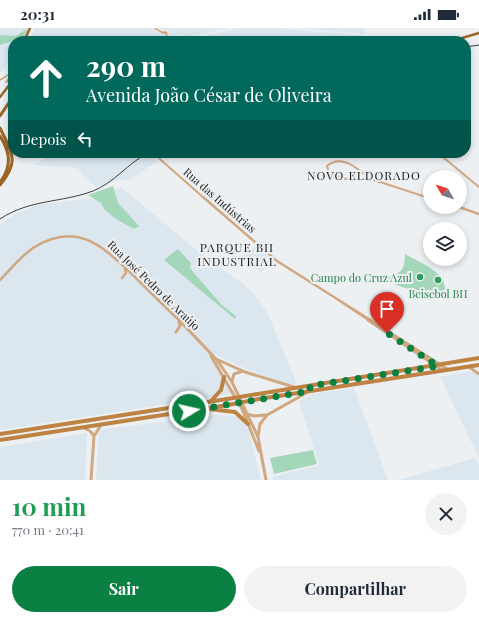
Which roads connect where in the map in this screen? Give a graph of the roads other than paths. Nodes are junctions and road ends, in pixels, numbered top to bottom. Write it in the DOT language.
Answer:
graph roads {
  1 [pos="155,28"];
  2 [pos="168,36"];
  3 [pos="8,75"];
  4 [pos="0,80"];
  5 [pos="8,88"];
  6 [pos="0,98"];
  7 [pos="8,102"];
  8 [pos="6,105"];
  9 [pos="0,109"];
  10 [pos="0,116"];
  11 [pos="0,128"];
  12 [pos="0,136"];
  13 [pos="8,144"];
  14 [pos="8,149"];
  15 [pos="10,158"];
  16 [pos="13,158"];
  17 [pos="160,158"];
  18 [pos="444,158"];
  19 [pos="369,178"];
  20 [pos="0,181"];
  21 [pos="0,185"];
  22 [pos="479,187"];
  23 [pos="423,196"];
  24 [pos="467,210"];
  25 [pos="479,214"];
  26 [pos="124,268"];
  27 [pos="122,278"];
  28 [pos="0,280"];
  29 [pos="178,320"];
  30 [pos="176,332"];
  31 [pos="209,352"];
  32 [pos="479,358"];
  33 [pos="216,359"];
  34 [pos="440,365"];
  35 [pos="479,365"];
  36 [pos="469,366"];
  37 [pos="234,367"];
  38 [pos="442,370"];
  39 [pos="447,370"];
  40 [pos="225,372"];
  41 [pos="245,372"];
  42 [pos="479,374"];
  43 [pos="224,377"];
  44 [pos="232,382"];
  45 [pos="280,384"];
  46 [pos="310,386"];
  47 [pos="298,388"];
  48 [pos="279,391"];
  49 [pos="310,391"];
  50 [pos="211,401"];
  51 [pos="238,401"];
  52 [pos="203,408"];
  53 [pos="248,414"];
  54 [pos="267,415"];
  55 [pos="101,424"];
  56 [pos="248,424"];
  57 [pos="78,428"];
  58 [pos="0,434"];
  59 [pos="94,436"];
  60 [pos="258,437"];
  61 [pos="0,440"];
  62 [pos="260,451"];
  63 [pos="91,480"];
  64 [pos="266,480"];
  1 -- 2 [label="street"];
  3 -- 4 [label="street"];
  5 -- 6 [label="highway"];
  7 -- 8 [label="highway"];
  8 -- 9 [label="highway"];
  8 -- 10 [label="highway"];
  11 -- 13 [label="highway"];
  12 -- 14 [label="highway"];
  15 -- 20 [label="highway"];
  16 -- 21 [label="highway"];
  17 -- 34 [label="street, Rua das Indústrias"];
  18 -- 22 [label="street"];
  19 -- 19 [label="street"];
  19 -- 23 [label="street"];
  24 -- 25 [label="street"];
  26 -- 27 [label="street"];
  26 -- 28 [label="street, Rua José Pedro de Araújo"];
  26 -- 29 [label="street, Rua José Pedro de Araújo"];
  29 -- 30 [label="street"];
  29 -- 31 [label="street, Rua José Pedro de Araújo"];
  31 -- 33 [label="street, Rua José Pedro de Araújo"];
  31 -- 43 [label="street, Rua José Pedro de Araújo"];
  32 -- 34 [label="main road"];
  33 -- 37 [label="street, Rua José Pedro de Araújo"];
  33 -- 40 [label="street"];
  34 -- 38 [label="street, Rua das Indústrias"];
  34 -- 39 [label="street, Rua das Indústrias"];
  34 -- 46 [label="main road"];
  35 -- 36 [label="main road"];
  36 -- 39 [label="main road"];
  36 -- 42 [label="street"];
  37 -- 40 [label="street"];
  37 -- 41 [label="street, Rua José Pedro de Araújo"];
  38 -- 39 [label="main road"];
  38 -- 49 [label="main road"];
  40 -- 43 [label="street"];
  40 -- 44 [label="street"];
  41 -- 44 [label="street"];
  41 -- 45 [label="street, Rua José Pedro de Araújo"];
  43 -- 50 [label="main road"];
  43 -- 51 [label="street, Rua José Pedro de Araújo"];
  44 -- 53 [label="street"];
  45 -- 47 [label="street, Rua José Pedro de Araújo"];
  45 -- 48 [label="street"];
  46 -- 47 [label="main road"];
  46 -- 49 [label="main road"];
  47 -- 48 [label="main road"];
  48 -- 50 [label="main road, bridge"];
  49 -- 52 [label="main road, bridge"];
  49 -- 54 [label="street"];
  50 -- 58 [label="main road"];
  51 -- 53 [label="street"];
  51 -- 56 [label="street"];
  52 -- 55 [label="main road"];
  52 -- 56 [label="main road"];
  53 -- 54 [label="street"];
  53 -- 60 [label="street"];
  54 -- 60 [label="street"];
  55 -- 57 [label="main road"];
  55 -- 59 [label="street"];
  56 -- 62 [label="street"];
  57 -- 59 [label="street"];
  57 -- 61 [label="main road"];
  59 -- 63 [label="street"];
  60 -- 62 [label="street"];
  62 -- 64 [label="street"];
}
